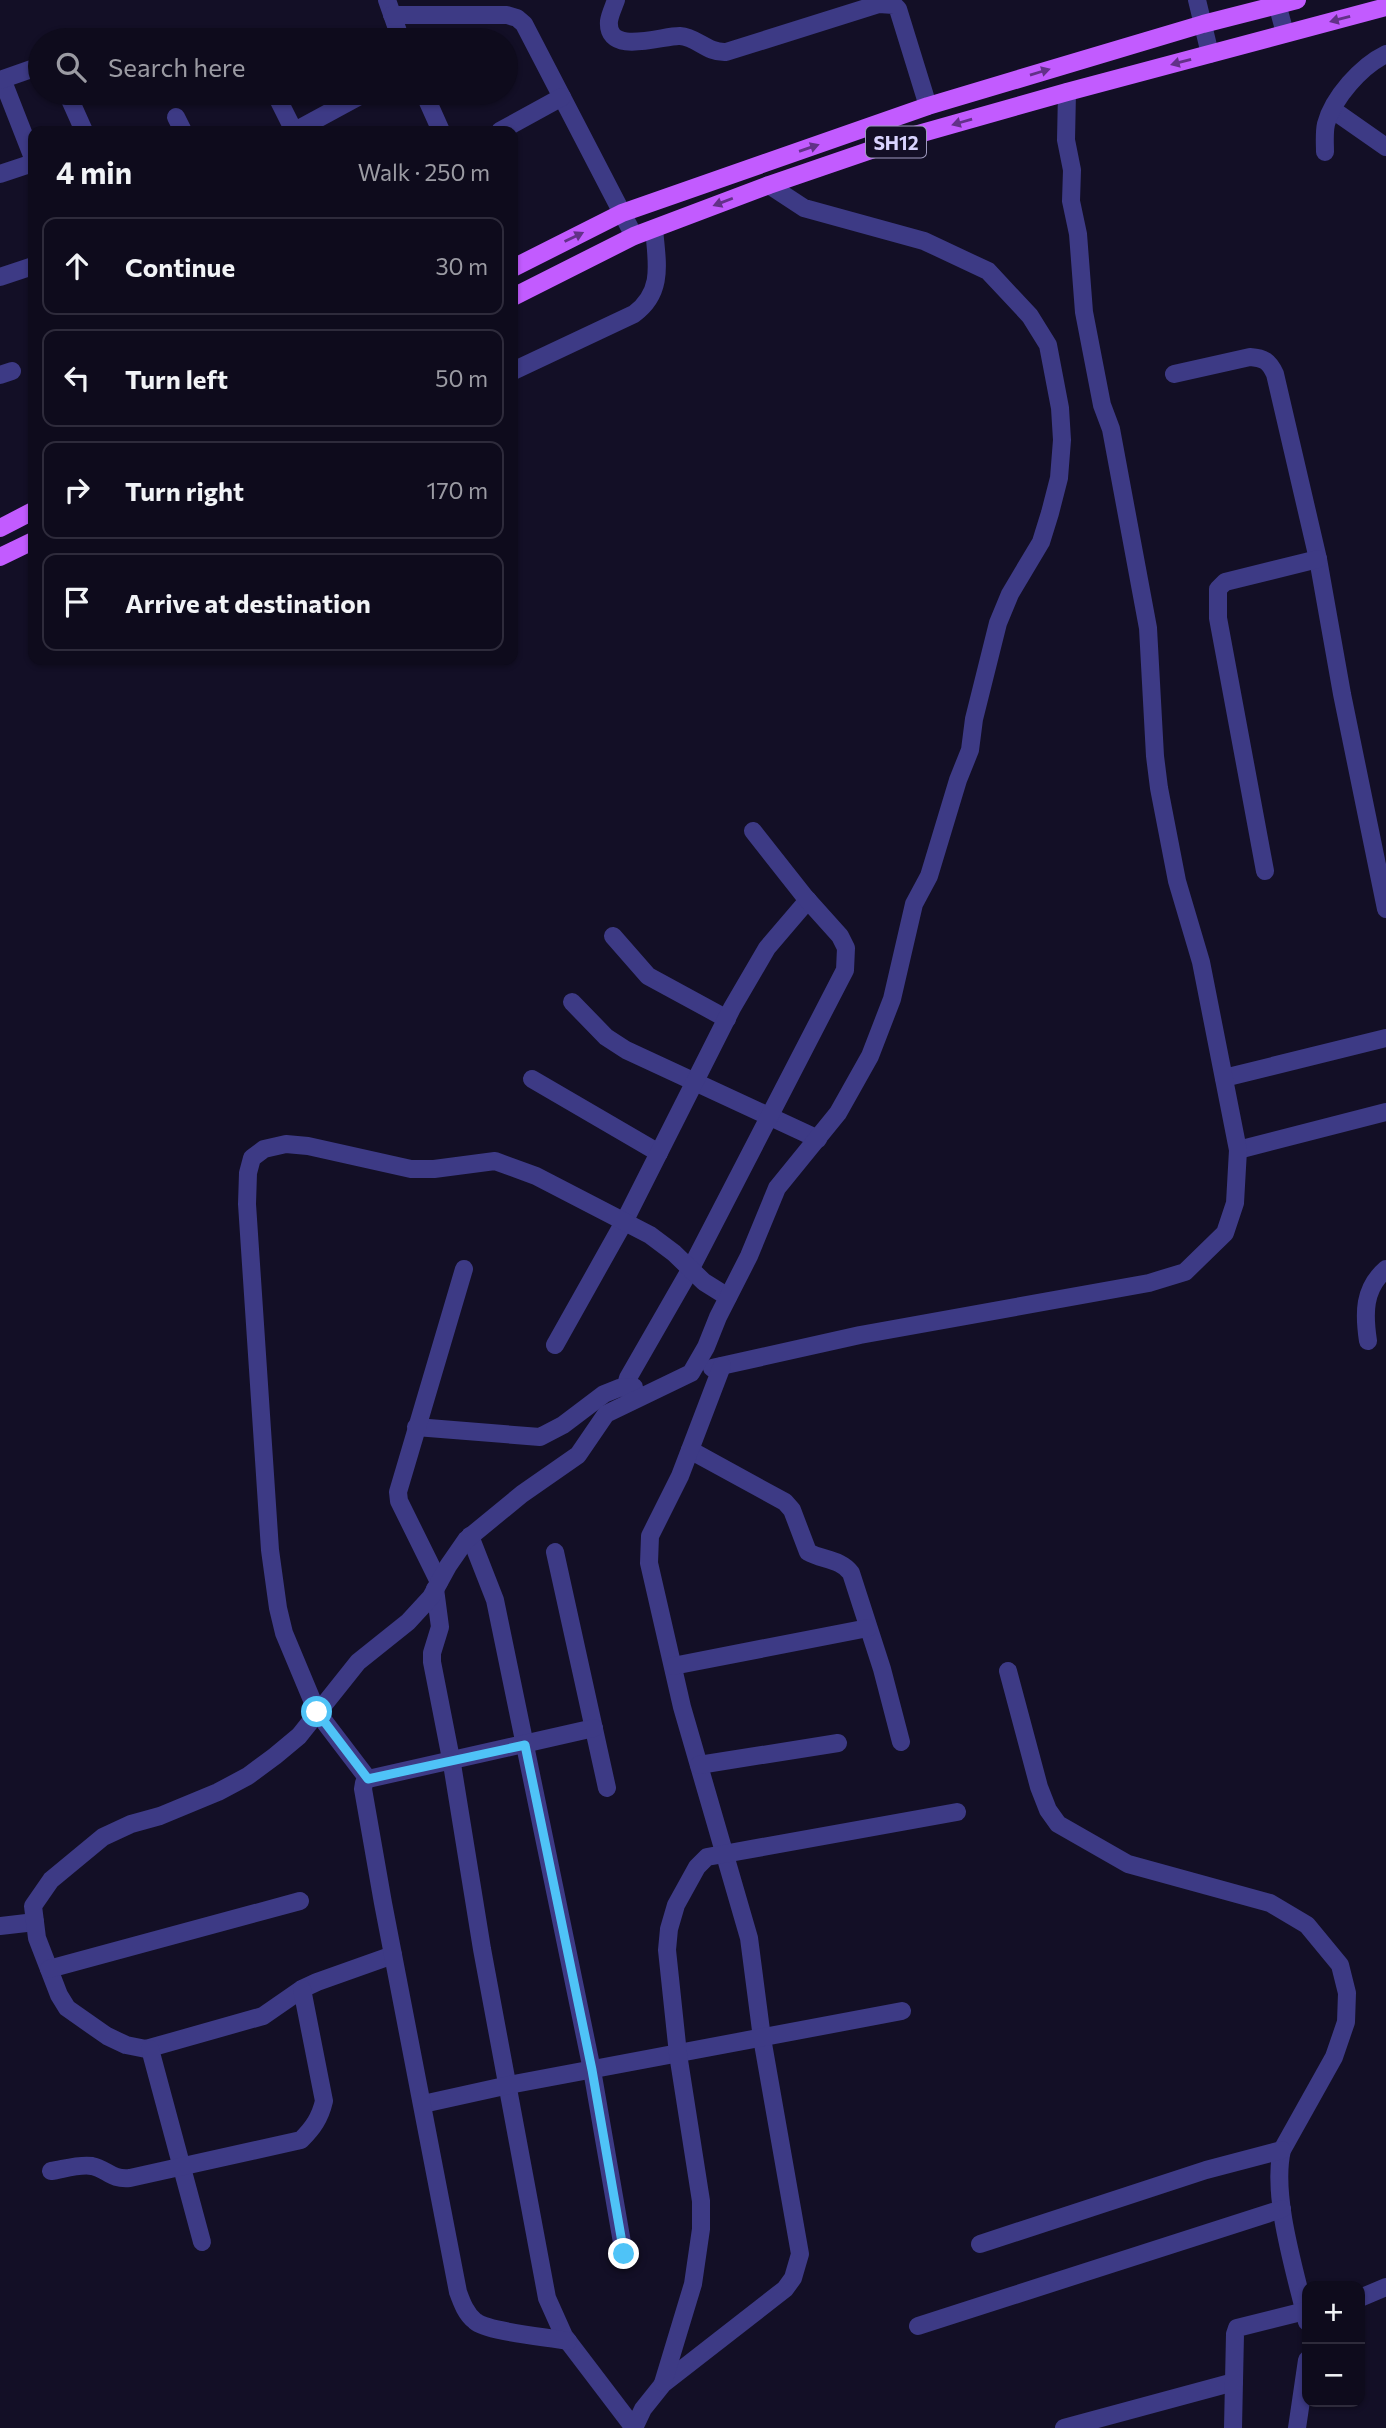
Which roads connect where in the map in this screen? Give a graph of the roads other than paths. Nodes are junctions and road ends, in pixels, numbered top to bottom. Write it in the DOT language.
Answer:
graph roads {
  1 [pos="617,0"];
  2 [pos="1196,0"];
  3 [pos="1297,0"];
  4 [pos="1276,3"];
  5 [pos="861,5"];
  6 [pos="389,7"];
  7 [pos="1386,7"];
  8 [pos="1203,24"];
  9 [pos="397,28"];
  10 [pos="1290,32"];
  11 [pos="1210,54"];
  12 [pos="1386,54"];
  13 [pos="28,70"];
  14 [pos="0,80"];
  15 [pos="1067,92"];
  16 [pos="562,97"];
  17 [pos="72,105"];
  18 [pos="281,105"];
  19 [pos="343,105"];
  20 [pos="429,105"];
  21 [pos="928,106"];
  22 [pos="1333,110"];
  23 [pos="81,126"];
  24 [pos="292,126"];
  25 [pos="304,126"];
  26 [pos="439,126"];
  27 [pos="509,126"];
  28 [pos="28,145"];
  29 [pos="1386,147"];
  30 [pos="1325,152"];
  31 [pos="28,165"];
  32 [pos="0,174"];
  33 [pos="769,185"];
  34 [pos="622,213"];
  35 [pos="654,229"];
  36 [pos="634,236"];
  37 [pos="518,265"];
  38 [pos="28,268"];
  39 [pos="0,277"];
  40 [pos="518,290"];
  41 [pos="518,369"];
  42 [pos="1174,374"];
  43 [pos="28,514"];
  44 [pos="0,528"];
  45 [pos="28,543"];
  46 [pos="0,557"];
  47 [pos="1318,559"];
  48 [pos="753,831"];
  49 [pos="1381,862"];
  50 [pos="1265,871"];
  51 [pos="808,900"];
  52 [pos="1386,909"];
  53 [pos="613,936"];
  54 [pos="572,1002"];
  55 [pos="727,1019"];
  56 [pos="1386,1038"];
  57 [pos="1224,1078"];
  58 [pos="532,1079"];
  59 [pos="695,1082"];
  60 [pos="1386,1112"];
  61 [pos="769,1116"];
  62 [pos="818,1139"];
  63 [pos="1238,1150"];
  64 [pos="659,1153"];
  65 [pos="624,1222"];
  66 [pos="464,1269"];
  67 [pos="1386,1269"];
  68 [pos="690,1270"];
  69 [pos="729,1297"];
  70 [pos="1368,1342"];
  71 [pos="555,1345"];
  72 [pos="722,1366"];
  73 [pos="691,1373"];
  74 [pos="625,1388"];
  75 [pos="659,1389"];
  76 [pos="416,1427"];
  77 [pos="690,1450"];
  78 [pos="470,1536"];
  79 [pos="555,1552"];
  80 [pos="437,1586"];
  81 [pos="869,1628"];
  82 [pos="673,1666"];
  83 [pos="1008,1671"];
  84 [pos="317,1712"];
  85 [pos="594,1728"];
  86 [pos="901,1742"];
  87 [pos="838,1744"];
  88 [pos="525,1745"];
  89 [pos="451,1759"];
  90 [pos="699,1765"];
  91 [pos="368,1779"];
  92 [pos="607,1788"];
  93 [pos="957,1812"];
  94 [pos="724,1853"];
  95 [pos="300,1901"];
  96 [pos="35,1922"];
  97 [pos="0,1926"];
  98 [pos="393,1955"];
  99 [pos="48,1969"];
  100 [pos="302,1989"];
  101 [pos="902,2011"];
  102 [pos="762,2038"];
  103 [pos="150,2049"];
  104 [pos="678,2054"];
  105 [pos="592,2070"];
  106 [pos="509,2085"];
  107 [pos="423,2105"];
  108 [pos="1282,2150"];
  109 [pos="182,2167"];
  110 [pos="51,2171"];
  111 [pos="1282,2209"];
  112 [pos="202,2242"];
  113 [pos="980,2244"];
  114 [pos="624,2254"];
  115 [pos="1386,2287"];
  116 [pos="1365,2296"];
  117 [pos="1302,2299"];
  118 [pos="1302,2318"];
  119 [pos="918,2326"];
  120 [pos="568,2341"];
  121 [pos="1234,2382"];
  122 [pos="663,2384"];
  123 [pos="1302,2394"];
  124 [pos="1075,2427"];
  125 [pos="1233,2428"];
  126 [pos="1297,2428"];
  1 -- 5 [label="street"];
  2 -- 8 [label="street"];
  3 -- 4 [label="main road"];
  4 -- 8 [label="main road"];
  4 -- 10 [label="street"];
  5 -- 21 [label="street"];
  6 -- 9 [label="street"];
  6 -- 16 [label="street"];
  7 -- 10 [label="main road, SH12, one-way"];
  8 -- 11 [label="street"];
  21 -- 8 [label="main road, one-way"];
  10 -- 11 [label="main road, SH12"];
  11 -- 15 [label="main road, SH12, one-way"];
  12 -- 22 [label="street"];
  13 -- 14 [label="street"];
  14 -- 28 [label="street"];
  15 -- 33 [label="main road, SH12, one-way"];
  15 -- 57 [label="street"];
  16 -- 27 [label="street"];
  16 -- 34 [label="street"];
  17 -- 23 [label="street"];
  18 -- 24 [label="street"];
  19 -- 25 [label="street"];
  20 -- 26 [label="street"];
  34 -- 21 [label="main road, one-way"];
  22 -- 29 [label="street"];
  22 -- 30 [label="street"];
  31 -- 32 [label="street"];
  33 -- 35 [label="main road, SH12, one-way"];
  33 -- 62 [label="street"];
  34 -- 36 [label="street"];
  37 -- 34 [label="main road, one-way"];
  35 -- 36 [label="main road, SH12"];
  35 -- 41 [label="street"];
  36 -- 40 [label="main road, SH12"];
  38 -- 39 [label="street"];
  42 -- 47 [label="street"];
  43 -- 44 [label="main road"];
  45 -- 46 [label="main road"];
  47 -- 49 [label="street"];
  47 -- 50 [label="street"];
  48 -- 51 [label="street"];
  49 -- 52 [label="street"];
  51 -- 55 [label="street"];
  51 -- 61 [label="street"];
  53 -- 55 [label="street"];
  54 -- 59 [label="street"];
  55 -- 59 [label="street"];
  56 -- 57 [label="street"];
  57 -- 63 [label="street"];
  58 -- 64 [label="street"];
  59 -- 61 [label="street"];
  59 -- 64 [label="street"];
  60 -- 63 [label="street"];
  61 -- 62 [label="street"];
  61 -- 68 [label="street"];
  62 -- 69 [label="street"];
  63 -- 72 [label="street"];
  64 -- 65 [label="street"];
  65 -- 68 [label="street"];
  65 -- 71 [label="street"];
  65 -- 84 [label="street"];
  66 -- 76 [label="street"];
  67 -- 70 [label="street"];
  68 -- 69 [label="street"];
  68 -- 74 [label="street"];
  69 -- 73 [label="street"];
  72 -- 73 [label="street"];
  72 -- 77 [label="street"];
  73 -- 75 [label="street"];
  74 -- 75 [label="street"];
  74 -- 76 [label="street"];
  75 -- 78 [label="street"];
  76 -- 80 [label="street"];
  77 -- 81 [label="street"];
  77 -- 82 [label="street"];
  78 -- 80 [label="street"];
  78 -- 88 [label="street"];
  79 -- 85 [label="street"];
  80 -- 84 [label="street"];
  80 -- 89 [label="street"];
  81 -- 82 [label="street"];
  81 -- 86 [label="street"];
  82 -- 90 [label="street"];
  83 -- 108 [label="street"];
  84 -- 91 [label="street"];
  84 -- 96 [label="street"];
  85 -- 88 [label="street"];
  85 -- 92 [label="street"];
  87 -- 90 [label="street"];
  88 -- 89 [label="street"];
  88 -- 105 [label="street"];
  89 -- 91 [label="street"];
  89 -- 106 [label="street"];
  90 -- 94 [label="street"];
  91 -- 98 [label="street"];
  93 -- 94 [label="street"];
  94 -- 102 [label="street"];
  94 -- 104 [label="street"];
  95 -- 99 [label="street"];
  96 -- 97 [label="street"];
  96 -- 99 [label="street"];
  98 -- 100 [label="street"];
  98 -- 107 [label="street"];
  99 -- 103 [label="street"];
  100 -- 103 [label="street"];
  100 -- 109 [label="street"];
  101 -- 102 [label="street"];
  102 -- 104 [label="street"];
  102 -- 122 [label="street"];
  103 -- 109 [label="street"];
  104 -- 105 [label="street"];
  104 -- 122 [label="street"];
  105 -- 106 [label="street"];
  105 -- 114 [label="street"];
  106 -- 107 [label="street"];
  106 -- 120 [label="street"];
  107 -- 120 [label="street"];
  108 -- 111 [label="street"];
  108 -- 113 [label="street"];
  109 -- 110 [label="street"];
  109 -- 112 [label="street"];
  111 -- 117 [label="street"];
  111 -- 119 [label="street"];
  115 -- 116 [label="street"];
  118 -- 121 [label="street"];
  120 -- 122 [label="street"];
  121 -- 124 [label="street"];
  121 -- 125 [label="street"];
  123 -- 126 [label="street"];
}
